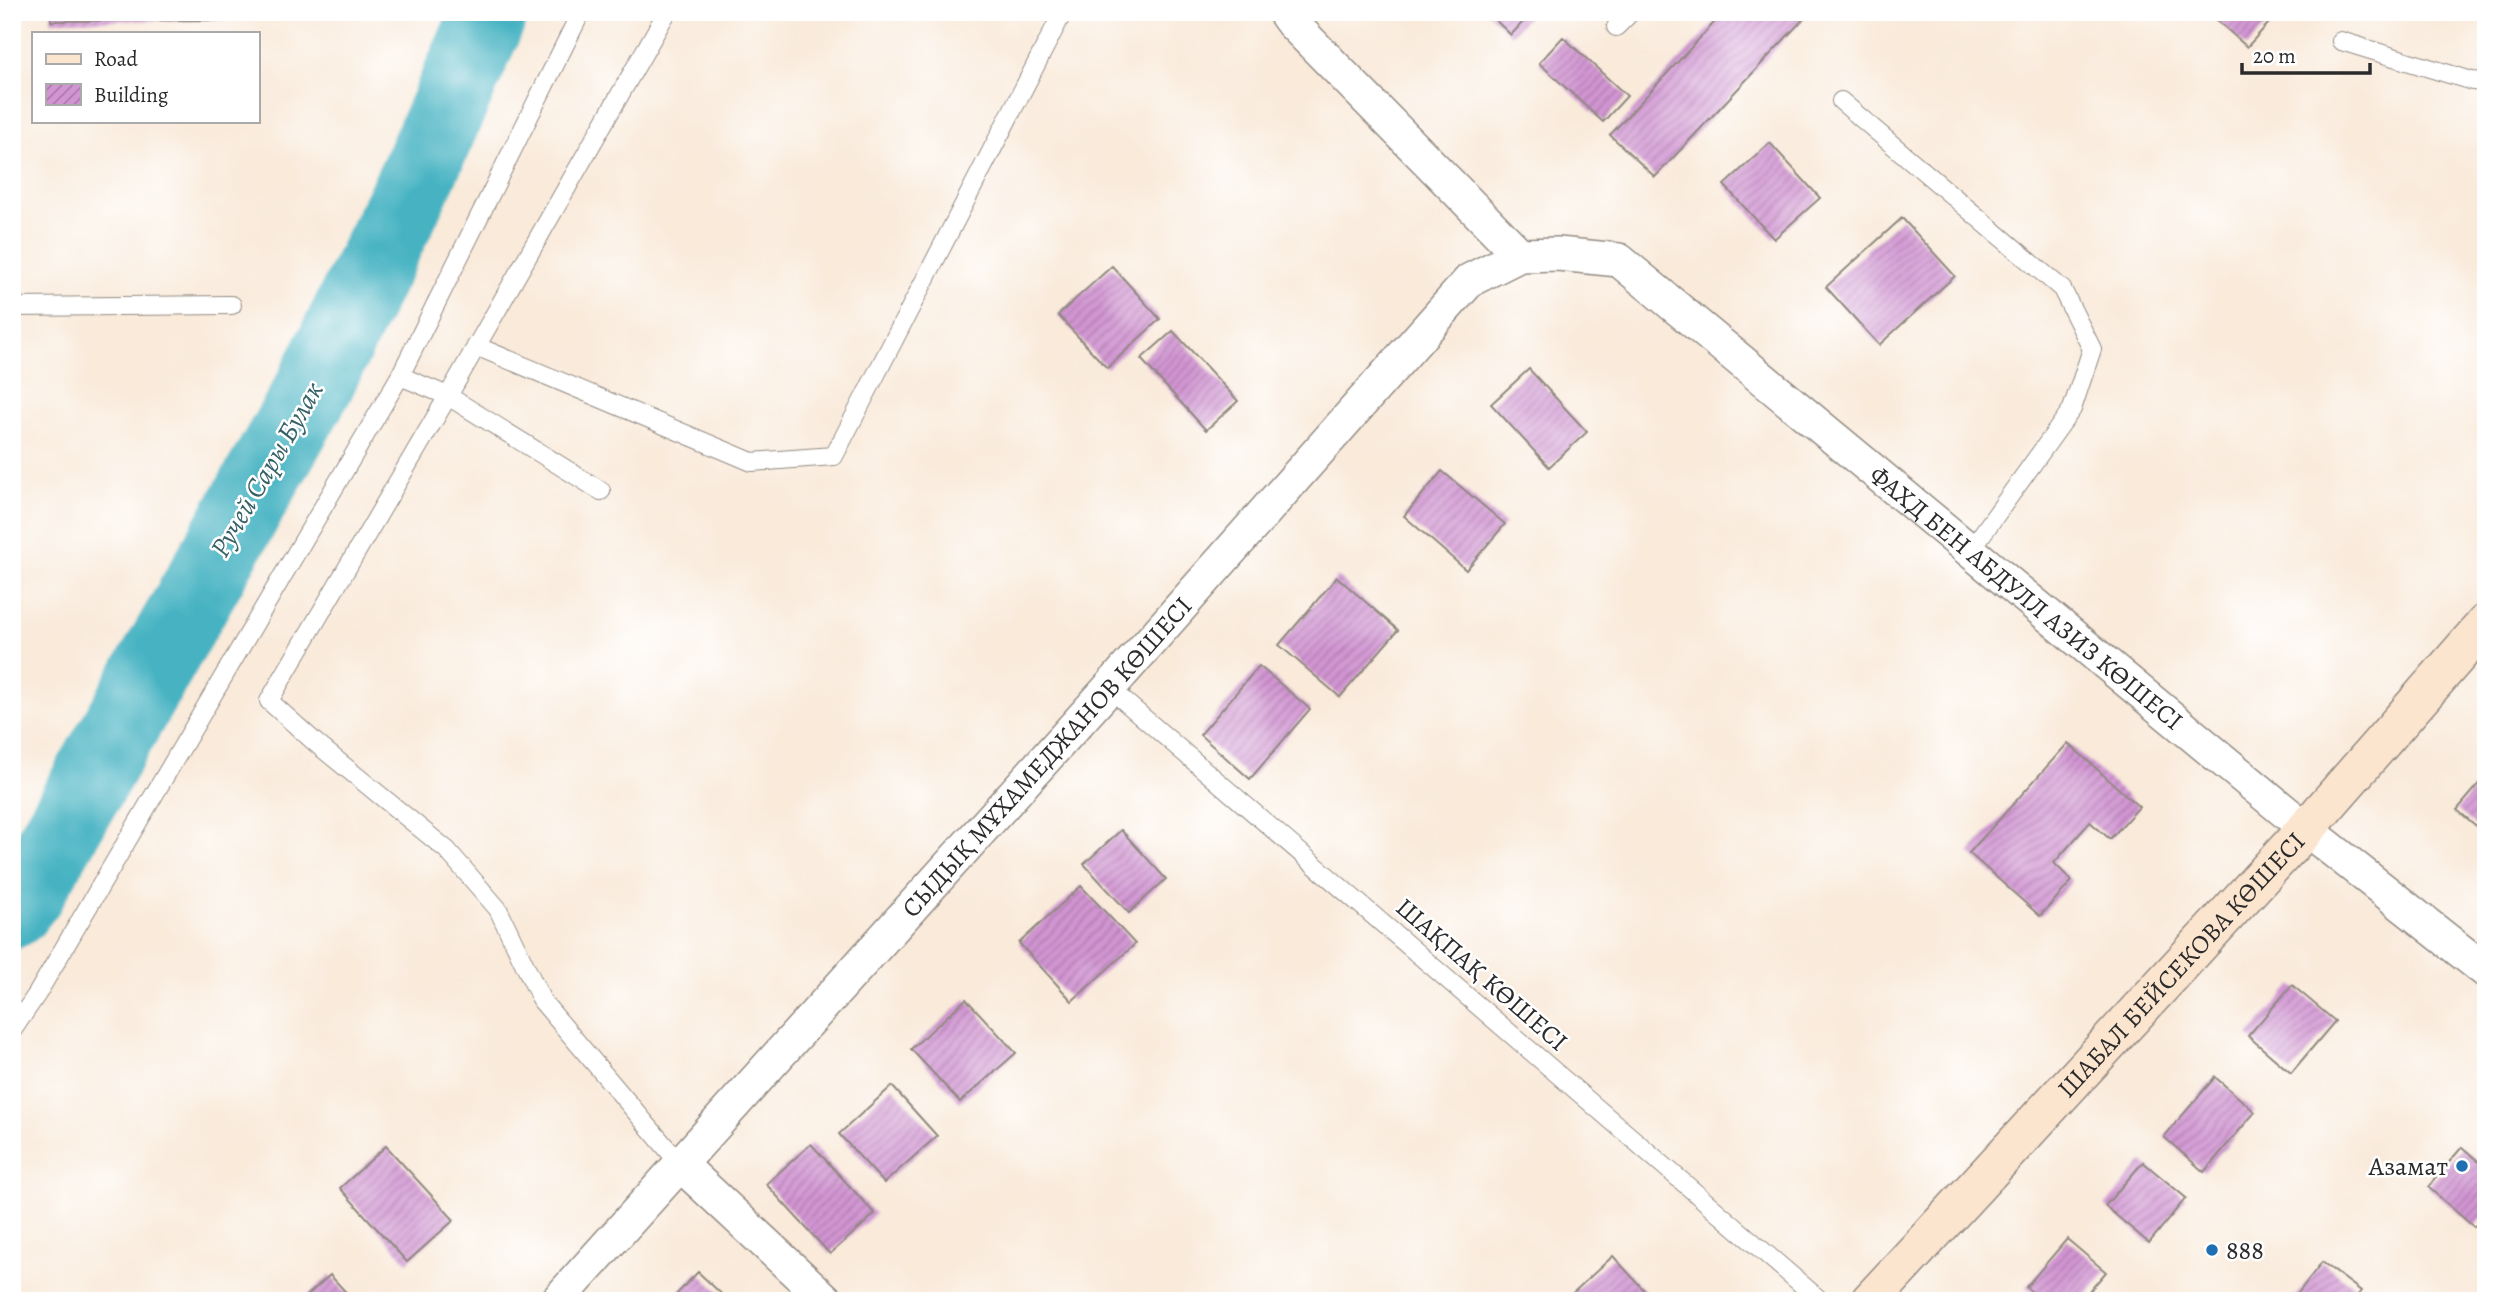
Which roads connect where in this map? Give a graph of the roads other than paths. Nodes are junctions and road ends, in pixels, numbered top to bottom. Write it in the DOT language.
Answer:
graph roads {
  1 [pos="581,12"];
  2 [pos="667,12"];
  3 [pos="1063,12"];
  4 [pos="1284,12"];
  5 [pos="1631,12"];
  6 [pos="1616,27"];
  7 [pos="2341,41"];
  8 [pos="2486,82"];
  9 [pos="1841,101"];
  10 [pos="1558,254"];
  11 [pos="1520,255"];
  12 [pos="232,306"];
  13 [pos="12,307"];
  14 [pos="476,346"];
  15 [pos="400,376"];
  16 [pos="448,396"];
  17 [pos="601,491"];
  18 [pos="1970,551"];
  19 [pos="2486,623"];
  20 [pos="1109,688"];
  21 [pos="2306,829"];
  22 [pos="2486,971"];
  23 [pos="12,1031"];
  24 [pos="680,1164"];
  25 [pos="557,1301"];
  26 [pos="827,1301"];
  27 [pos="1821,1301"];
  28 [pos="1870,1301"];
  1 -- 15 [label="lane"];
  2 -- 14 [label="lane"];
  3 -- 14 [label="lane"];
  4 -- 11 [label="street"];
  5 -- 6 [label="lane"];
  7 -- 8 [label="lane"];
  9 -- 18 [label="lane"];
  10 -- 11 [label="street, СЫДЫҚ МҰХАМЕДЖАНОВ КӨШЕСІ"];
  10 -- 18 [label="street, ФАХД БЕН АБДУЛЛ АЗИЗ КӨШЕСІ"];
  11 -- 20 [label="street, СЫДЫҚ МҰХАМЕДЖАНОВ КӨШЕСІ"];
  12 -- 13 [label="lane"];
  14 -- 16 [label="lane"];
  15 -- 16 [label="lane"];
  15 -- 23 [label="lane"];
  16 -- 17 [label="lane"];
  16 -- 24 [label="lane"];
  18 -- 21 [label="street, ФАХД БЕН АБДУЛЛ АЗИЗ КӨШЕСІ"];
  19 -- 21 [label="main road, ШАБАЛ БЕЙСЕКОВА КӨШЕСІ"];
  20 -- 24 [label="street, СЫДЫҚ МҰХАМЕДЖАНОВ КӨШЕСІ"];
  20 -- 27 [label="lane, ШАҚПАҚ КӨШЕСІ"];
  21 -- 22 [label="street, ФАХД БЕН АБДУЛЛ АЗИЗ КӨШЕСІ"];
  21 -- 28 [label="main road, ШАБАЛ БЕЙСЕКОВА КӨШЕСІ"];
  24 -- 25 [label="street, СЫДЫҚ МҰХАМЕДЖАНОВ КӨШЕСІ"];
  24 -- 26 [label="street"];
}
